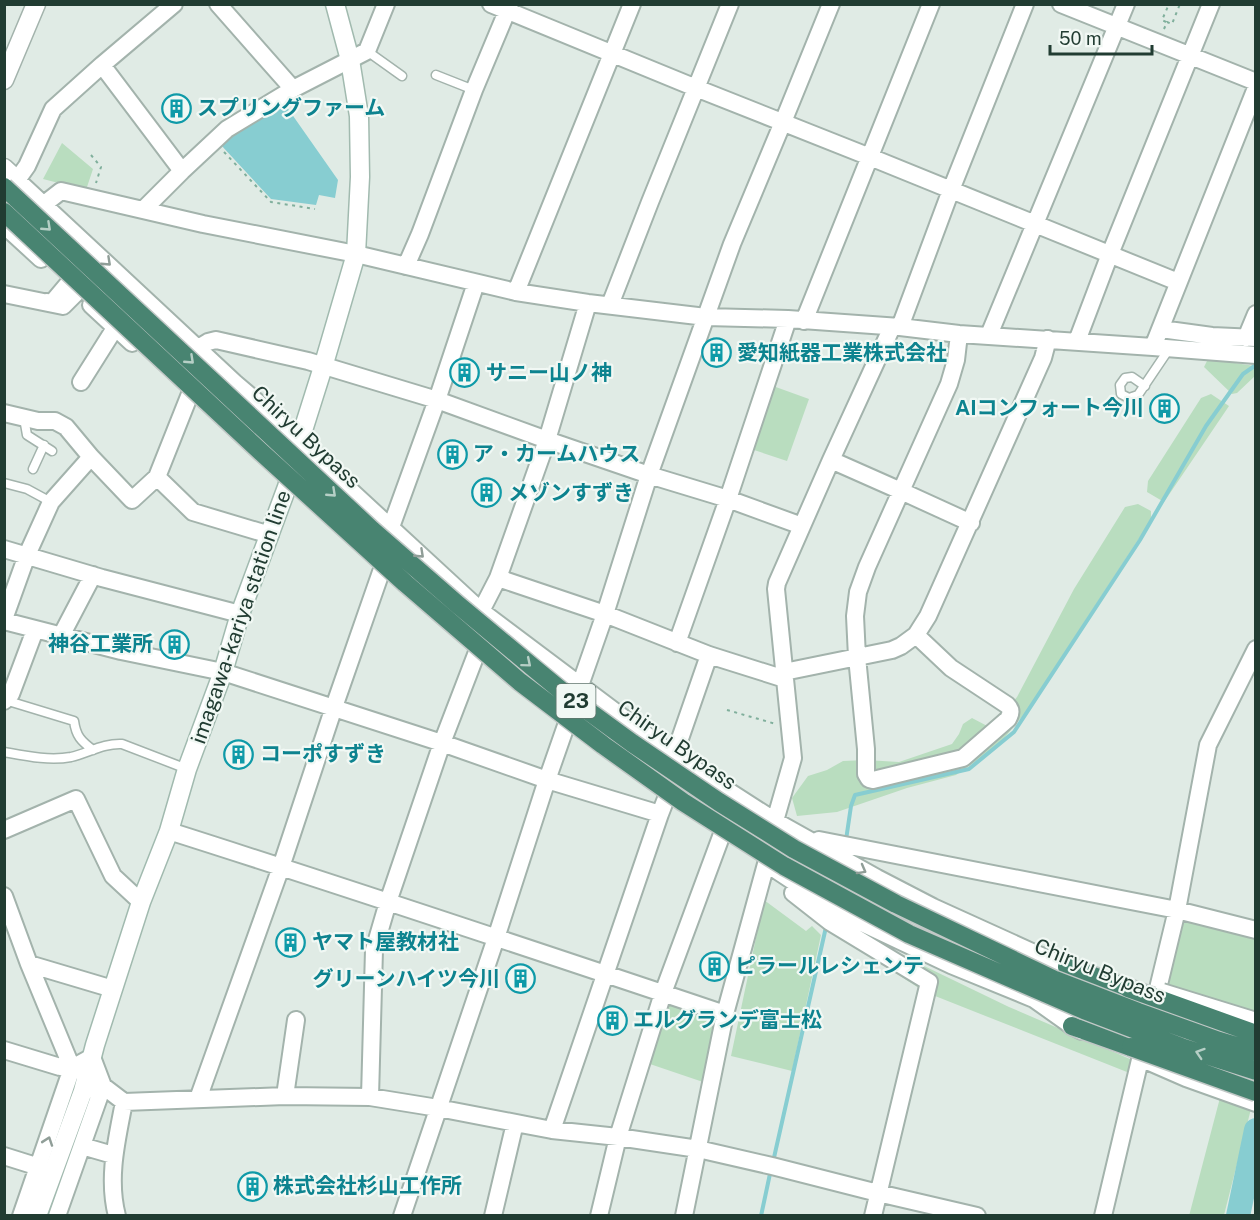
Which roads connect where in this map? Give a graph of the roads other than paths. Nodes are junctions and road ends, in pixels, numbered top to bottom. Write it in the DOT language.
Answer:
graph roads {
  1 [pos="36,4"];
  2 [pos="174,4"];
  3 [pos="218,4"];
  4 [pos="335,4"];
  5 [pos="386,4"];
  6 [pos="491,4"];
  7 [pos="632,4"];
  8 [pos="730,4"];
  9 [pos="831,4"];
  10 [pos="931,4"];
  11 [pos="1025,4"];
  12 [pos="1061,4"];
  13 [pos="1126,4"];
  14 [pos="1211,4"];
  15 [pos="509,8"];
  16 [pos="1117,27"];
  17 [pos="367,51"];
  18 [pos="612,53"];
  19 [pos="1190,56"];
  20 [pos="350,60"];
  21 [pos="102,65"];
  22 [pos="436,75"];
  23 [pos="402,76"];
  24 [pos="4,80"];
  25 [pos="1256,82"];
  26 [pos="696,88"];
  27 [pos="1256,88"];
  28 [pos="293,89"];
  29 [pos="474,90"];
  30 [pos="783,122"];
  31 [pos="870,157"];
  32 [pos="182,171"];
  33 [pos="9,178"];
  34 [pos="951,190"];
  35 [pos="44,205"];
  36 [pos="143,210"];
  37 [pos="4,212"];
  38 [pos="1034,224"];
  39 [pos="4,225"];
  40 [pos="356,254"];
  41 [pos="1110,254"];
  42 [pos="406,266"];
  43 [pos="1178,282"];
  44 [pos="476,283"];
  45 [pos="72,288"];
  46 [pos="516,292"];
  47 [pos="4,294"];
  48 [pos="588,303"];
  49 [pos="610,306"];
  50 [pos="1256,314"];
  51 [pos="706,317"];
  52 [pos="796,320"];
  53 [pos="896,327"];
  54 [pos="114,328"];
  55 [pos="1161,329"];
  56 [pos="959,334"];
  57 [pos="989,336"];
  58 [pos="1251,338"];
  59 [pos="1048,339"];
  60 [pos="1077,341"];
  61 [pos="198,348"];
  62 [pos="1161,348"];
  63 [pos="1256,355"];
  64 [pos="323,367"];
  65 [pos="81,382"];
  66 [pos="1145,386"];
  67 [pos="190,394"];
  68 [pos="437,399"];
  69 [pos="4,413"];
  70 [pos="23,417"];
  71 [pos="547,440"];
  72 [pos="299,443"];
  73 [pos="44,445"];
  74 [pos="52,451"];
  75 [pos="91,457"];
  76 [pos="831,460"];
  77 [pos="33,469"];
  78 [pos="649,475"];
  79 [pos="157,477"];
  80 [pos="4,483"];
  81 [pos="287,487"];
  82 [pos="901,491"];
  83 [pos="728,499"];
  84 [pos="51,502"];
  85 [pos="971,523"];
  86 [pos="802,526"];
  87 [pos="391,527"];
  88 [pos="270,535"];
  89 [pos="4,549"];
  90 [pos="27,555"];
  91 [pos="381,572"];
  92 [pos="93,575"];
  93 [pos="498,578"];
  94 [pos="482,611"];
  95 [pos="240,614"];
  96 [pos="605,614"];
  97 [pos="4,620"];
  98 [pos="35,630"];
  99 [pos="916,635"];
  100 [pos="61,636"];
  101 [pos="677,643"];
  102 [pos="1256,649"];
  103 [pos="477,652"];
  104 [pos="709,655"];
  105 [pos="857,657"];
  106 [pos="223,672"];
  107 [pos="784,676"];
  108 [pos="580,686"];
  109 [pos="5,700"];
  110 [pos="334,707"];
  111 [pos="567,724"];
  112 [pos="441,743"];
  113 [pos="93,750"];
  114 [pos="4,752"];
  115 [pos="674,756"];
  116 [pos="187,769"];
  117 [pos="547,780"];
  118 [pos="668,796"];
  119 [pos="660,814"];
  120 [pos="774,821"];
  121 [pos="4,830"];
  122 [pos="169,831"];
  123 [pos="722,834"];
  124 [pos="804,837"];
  125 [pos="766,864"];
  126 [pos="281,867"];
  127 [pos="4,896"];
  128 [pos="141,902"];
  129 [pos="388,902"];
  130 [pos="1177,910"];
  131 [pos="9,927"];
  132 [pos="1256,930"];
  133 [pos="496,938"];
  134 [pos="29,964"];
  135 [pos="1067,967"];
  136 [pos="606,973"];
  137 [pos="1130,985"];
  138 [pos="113,989"];
  139 [pos="663,993"];
  140 [pos="725,1014"];
  141 [pos="296,1020"];
  142 [pos="1256,1021"];
  143 [pos="1072,1026"];
  144 [pos="1256,1034"];
  145 [pos="4,1050"];
  146 [pos="1256,1052"];
  147 [pos="84,1066"];
  148 [pos="1256,1071"];
  149 [pos="103,1086"];
  150 [pos="83,1091"];
  151 [pos="1256,1092"];
  152 [pos="285,1096"];
  153 [pos="370,1097"];
  154 [pos="198,1099"];
  155 [pos="123,1102"];
  156 [pos="1256,1103"];
  157 [pos="438,1108"];
  158 [pos="515,1123"];
  159 [pos="552,1130"];
  160 [pos="618,1137"];
  161 [pos="82,1146"];
  162 [pos="698,1149"];
  163 [pos="4,1155"];
  164 [pos="113,1155"];
  165 [pos="39,1167"];
  166 [pos="878,1193"];
  167 [pos="21,1215"];
  168 [pos="37,1215"];
  169 [pos="57,1215"];
  170 [pos="117,1215"];
  171 [pos="402,1215"];
  172 [pos="493,1215"];
  173 [pos="600,1215"];
  174 [pos="684,1215"];
  175 [pos="873,1215"];
  176 [pos="977,1215"];
  177 [pos="1103,1215"];
  1 -- 24 [label="main road"];
  2 -- 21 [label="street"];
  3 -- 28 [label="street"];
  4 -- 20 [label="main road, imagawa-kariya station line"];
  5 -- 17 [label="street"];
  6 -- 15 [label="street"];
  7 -- 18 [label="street"];
  8 -- 26 [label="street"];
  9 -- 30 [label="street"];
  10 -- 31 [label="street"];
  11 -- 34 [label="street"];
  12 -- 16 [label="street"];
  13 -- 16 [label="street"];
  14 -- 19 [label="street"];
  15 -- 18 [label="street"];
  15 -- 29 [label="street"];
  16 -- 19 [label="street"];
  16 -- 38 [label="street"];
  17 -- 20 [label="street"];
  17 -- 23 [label="lane"];
  18 -- 26 [label="street"];
  18 -- 46 [label="street"];
  19 -- 25 [label="street"];
  19 -- 41 [label="street"];
  20 -- 28 [label="street"];
  20 -- 40 [label="main road, imagawa-kariya station line"];
  21 -- 32 [label="street"];
  21 -- 33 [label="street"];
  22 -- 29 [label="lane"];
  26 -- 30 [label="street"];
  26 -- 49 [label="street"];
  27 -- 43 [label="street"];
  28 -- 32 [label="street"];
  29 -- 42 [label="street"];
  30 -- 31 [label="street"];
  30 -- 51 [label="street"];
  31 -- 34 [label="street"];
  31 -- 52 [label="street"];
  32 -- 36 [label="street"];
  33 -- 35 [label="street"];
  33 -- 146 [label="highway, Chiryu Bypass / 23, one-way, bridge"];
  34 -- 38 [label="street"];
  34 -- 53 [label="street"];
  35 -- 36 [label="street"];
  35 -- 61 [label="street, one-way"];
  36 -- 40 [label="street"];
  148 -- 37 [label="highway, Chiryu Bypass / 23, one-way, bridge"];
  38 -- 41 [label="street"];
  38 -- 57 [label="street"];
  39 -- 45 [label="street"];
  40 -- 42 [label="street"];
  40 -- 64 [label="main road, imagawa-kariya station line"];
  41 -- 43 [label="street"];
  41 -- 60 [label="street"];
  42 -- 44 [label="street"];
  43 -- 55 [label="street"];
  44 -- 46 [label="street"];
  44 -- 68 [label="street"];
  45 -- 47 [label="street"];
  45 -- 54 [label="street"];
  46 -- 48 [label="street"];
  48 -- 49 [label="street"];
  48 -- 71 [label="street"];
  49 -- 51 [label="street"];
  50 -- 58 [label="street"];
  51 -- 52 [label="street"];
  51 -- 78 [label="street"];
  52 -- 53 [label="street"];
  52 -- 83 [label="street"];
  53 -- 56 [label="street"];
  53 -- 76 [label="street"];
  54 -- 65 [label="street"];
  54 -- 67 [label="street"];
  55 -- 58 [label="street"];
  55 -- 62 [label="street"];
  56 -- 57 [label="street"];
  56 -- 82 [label="street"];
  57 -- 59 [label="street"];
  59 -- 60 [label="street"];
  59 -- 85 [label="street"];
  60 -- 62 [label="street"];
  61 -- 64 [label="street"];
  61 -- 72 [label="street"];
  62 -- 63 [label="street"];
  62 -- 66 [label="lane"];
  64 -- 68 [label="street"];
  64 -- 72 [label="main road, imagawa-kariya station line"];
  67 -- 79 [label="street"];
  67 -- 81 [label="street"];
  68 -- 71 [label="street"];
  68 -- 87 [label="street"];
  69 -- 70 [label="street"];
  70 -- 73 [label="lane"];
  70 -- 75 [label="street"];
  71 -- 78 [label="street"];
  71 -- 93 [label="street"];
  72 -- 81 [label="main road, imagawa-kariya station line"];
  72 -- 87 [label="street"];
  73 -- 74 [label="lane"];
  73 -- 77 [label="lane"];
  75 -- 79 [label="street"];
  75 -- 84 [label="street"];
  76 -- 82 [label="street"];
  76 -- 86 [label="street"];
  78 -- 83 [label="street"];
  78 -- 96 [label="street"];
  79 -- 88 [label="street"];
  80 -- 84 [label="lane"];
  81 -- 88 [label="main road, imagawa-kariya station line"];
  81 -- 91 [label="street"];
  82 -- 85 [label="street"];
  82 -- 105 [label="street"];
  83 -- 86 [label="street"];
  83 -- 101 [label="street"];
  84 -- 90 [label="street"];
  85 -- 99 [label="street"];
  86 -- 107 [label="street"];
  87 -- 94 [label="street, one-way"];
  88 -- 95 [label="main road, imagawa-kariya station line"];
  89 -- 90 [label="street"];
  90 -- 92 [label="street"];
  90 -- 97 [label="street"];
  91 -- 103 [label="street"];
  91 -- 110 [label="street"];
  92 -- 95 [label="street"];
  92 -- 100 [label="street"];
  93 -- 94 [label="street"];
  93 -- 96 [label="street"];
  94 -- 108 [label="street"];
  95 -- 106 [label="main road, imagawa-kariya station line"];
  96 -- 101 [label="street"];
  96 -- 108 [label="street"];
  97 -- 98 [label="street"];
  98 -- 100 [label="street"];
  98 -- 109 [label="street"];
  99 -- 105 [label="street"];
  99 -- 105 [label="street"];
  100 -- 106 [label="street"];
  101 -- 104 [label="street"];
  102 -- 130 [label="street"];
  103 -- 111 [label="street"];
  103 -- 112 [label="street"];
  104 -- 107 [label="street"];
  104 -- 115 [label="street"];
  105 -- 107 [label="street"];
  106 -- 110 [label="street"];
  106 -- 116 [label="main road, imagawa-kariya station line"];
  107 -- 120 [label="street"];
  108 -- 111 [label="street"];
  108 -- 115 [label="street"];
  109 -- 113 [label="lane"];
  110 -- 112 [label="street"];
  110 -- 126 [label="street"];
  111 -- 117 [label="street"];
  111 -- 118 [label="street"];
  112 -- 117 [label="street"];
  112 -- 129 [label="street"];
  113 -- 114 [label="lane"];
  113 -- 116 [label="lane"];
  115 -- 120 [label="street"];
  116 -- 122 [label="main road, imagawa-kariya station line"];
  117 -- 119 [label="street"];
  117 -- 133 [label="street"];
  118 -- 119 [label="street"];
  118 -- 123 [label="street"];
  119 -- 136 [label="street"];
  120 -- 124 [label="street"];
  121 -- 128 [label="street"];
  122 -- 126 [label="street"];
  122 -- 128 [label="main road, imagawa-kariya station line"];
  123 -- 125 [label="street"];
  123 -- 139 [label="street"];
  124 -- 130 [label="street"];
  124 -- 135 [label="street, one-way"];
  125 -- 140 [label="street"];
  125 -- 143 [label="street"];
  125 -- 166 [label="street"];
  126 -- 129 [label="street"];
  126 -- 154 [label="street"];
  127 -- 131 [label="street"];
  128 -- 138 [label="main road, imagawa-kariya station line"];
  129 -- 133 [label="street"];
  129 -- 153 [label="street"];
  130 -- 132 [label="street"];
  130 -- 177 [label="street"];
  131 -- 134 [label="street"];
  133 -- 136 [label="street"];
  133 -- 157 [label="street"];
  134 -- 138 [label="street"];
  134 -- 147 [label="street"];
  135 -- 137 [label="highway"];
  136 -- 139 [label="street"];
  136 -- 159 [label="street"];
  137 -- 142 [label="street, bridge"];
  137 -- 144 [label="highway, bridge"];
  138 -- 147 [label="main road, imagawa-kariya station line"];
  139 -- 140 [label="street"];
  139 -- 160 [label="street"];
  140 -- 162 [label="street"];
  141 -- 152 [label="street"];
  143 -- 151 [label="highway, bridge"];
  143 -- 156 [label="street"];
  145 -- 147 [label="street"];
  147 -- 149 [label="street"];
  147 -- 150 [label="main road, imagawa-kariya station line"];
  165 -- 147 [label="street, one-way"];
  149 -- 150 [label="street"];
  149 -- 155 [label="street"];
  149 -- 161 [label="street"];
  150 -- 168 [label="main road, imagawa-kariya station line"];
  152 -- 153 [label="street"];
  152 -- 154 [label="street"];
  153 -- 157 [label="street"];
  154 -- 155 [label="street"];
  155 -- 164 [label="street"];
  157 -- 158 [label="street"];
  157 -- 171 [label="street"];
  158 -- 159 [label="street"];
  158 -- 172 [label="street"];
  159 -- 160 [label="street"];
  160 -- 162 [label="street"];
  160 -- 173 [label="street"];
  161 -- 164 [label="street"];
  161 -- 169 [label="street"];
  162 -- 166 [label="street"];
  162 -- 174 [label="street"];
  163 -- 165 [label="street"];
  164 -- 170 [label="street"];
  165 -- 167 [label="street"];
  166 -- 175 [label="street"];
  166 -- 176 [label="street"];
}
